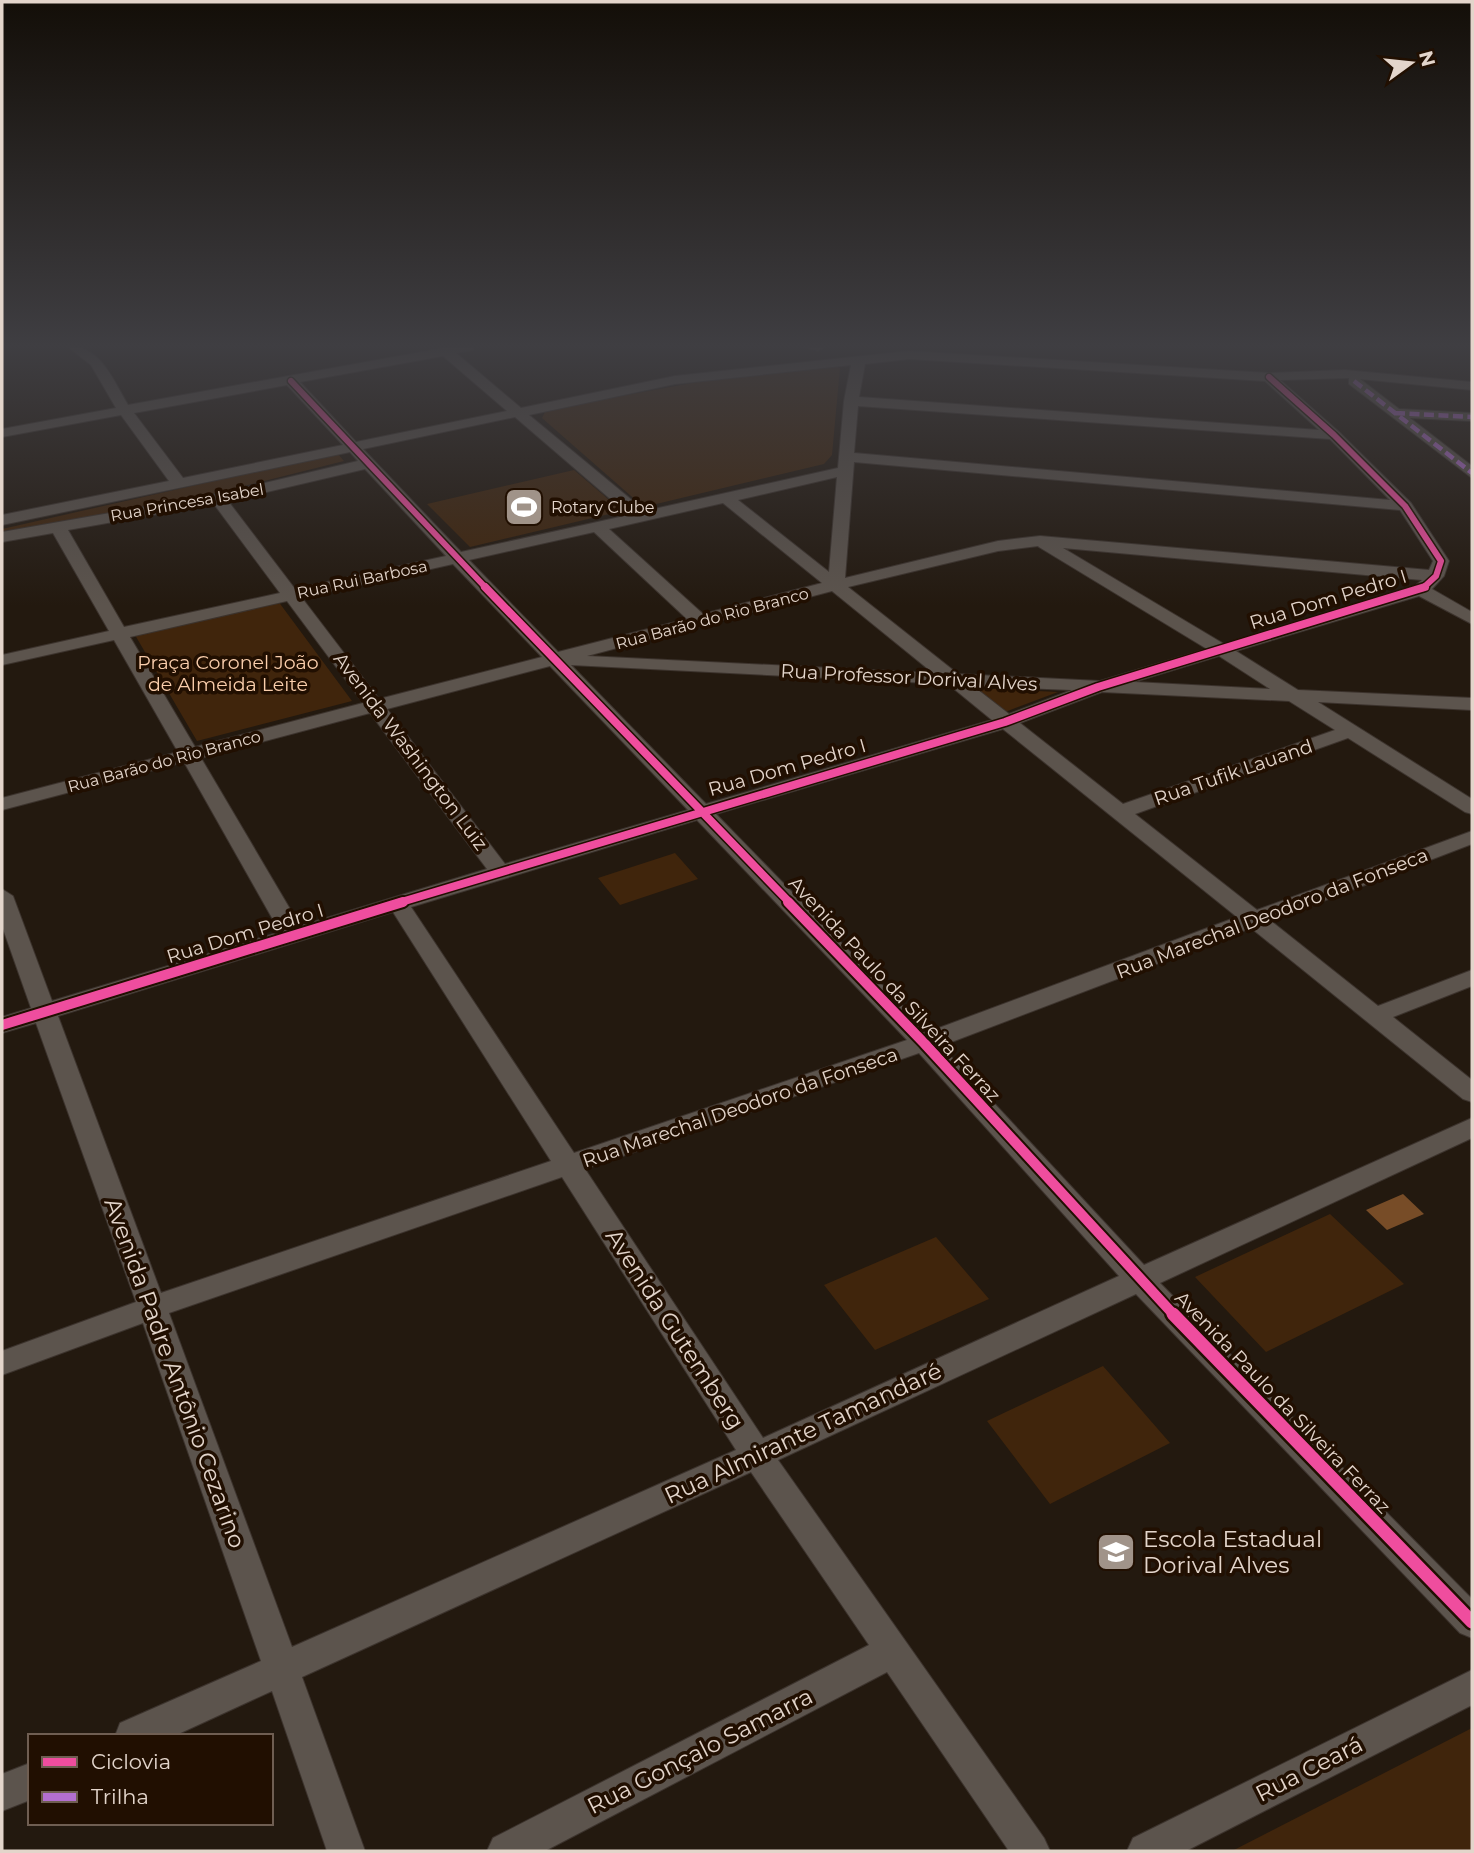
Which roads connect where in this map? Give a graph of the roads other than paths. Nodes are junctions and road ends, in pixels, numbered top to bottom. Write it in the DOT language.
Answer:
graph roads {
  1 [pos="142,433"];
  2 [pos="342,433"];
  3 [pos="417,433"];
  4 [pos="546,433"];
  5 [pos="848,433"];
  6 [pos="1312,433"];
  7 [pos="1421,433"];
  8 [pos="1334,435"];
  9 [pos="355,447"];
  10 [pos="371,463"];
  11 [pos="846,464"];
  12 [pos="227,474"];
  13 [pos="1472,474"];
  14 [pos="178,482"];
  15 [pos="155,487"];
  16 [pos="251,491"];
  17 [pos="218,499"];
  18 [pos="727,499"];
  19 [pos="1405,506"];
  20 [pos="165,507"];
  21 [pos="642,517"];
  22 [pos="53,518"];
  23 [pos="2,520"];
  24 [pos="597,526"];
  25 [pos="2,537"];
  26 [pos="1040,541"];
  27 [pos="458,559"];
  28 [pos="1436,576"];
  29 [pos="836,585"];
  30 [pos="1421,590"];
  31 [pos="292,593"];
  32 [pos="1472,618"];
  33 [pos="700,621"];
  34 [pos="119,633"];
  35 [pos="1220,649"];
  36 [pos="2,660"];
  37 [pos="556,660"];
  38 [pos="951,679"];
  39 [pos="1098,687"];
  40 [pos="1287,693"];
  41 [pos="377,704"];
  42 [pos="1472,704"];
  43 [pos="1005,722"];
  44 [pos="1347,732"];
  45 [pos="189,754"];
  46 [pos="2,804"];
  47 [pos="1472,808"];
  48 [pos="700,811"];
  49 [pos="1118,813"];
  50 [pos="1472,837"];
  51 [pos="500,872"];
  52 [pos="2,896"];
  53 [pos="398,905"];
  54 [pos="1252,921"];
  55 [pos="294,936"];
  56 [pos="1472,977"];
  57 [pos="45,1012"];
  58 [pos="1377,1015"];
  59 [pos="2,1026"];
  60 [pos="924,1043"];
  61 [pos="1472,1093"];
  62 [pos="1472,1127"];
  63 [pos="569,1166"];
  64 [pos="1138,1278"];
  65 [pos="151,1308"];
  66 [pos="2,1363"];
  67 [pos="757,1455"];
  68 [pos="1472,1622"];
  69 [pos="894,1650"];
  70 [pos="282,1670"];
  71 [pos="1472,1687"];
  72 [pos="138,1734"];
  73 [pos="28,1782"];
  74 [pos="2,1793"];
  75 [pos="346,1851"];
  76 [pos="506,1851"];
  77 [pos="1031,1851"];
  78 [pos="1146,1851"];
  1 -- 14 [label="street"];
  2 -- 9 [label="street, Avenida Paulo da Silveira Ferraz"];
  3 -- 9 [label="street, Rua Princesa Isabel"];
  4 -- 21 [label="street"];
  5 -- 11 [label="street"];
  6 -- 8 [label="street"];
  7 -- 13 [label="street"];
  8 -- 19 [label="street"];
  9 -- 10 [label="street, Avenida Paulo da Silveira Ferraz"];
  9 -- 12 [label="street, Rua Princesa Isabel"];
  10 -- 16 [label="street, Rua Princesa Isabel"];
  10 -- 27 [label="street, Avenida Paulo da Silveira Ferraz"];
  11 -- 18 [label="street, Rua Rui Barbosa"];
  11 -- 19 [label="street, Rua Rui Barbosa"];
  11 -- 29 [label="street"];
  12 -- 14 [label="street, Rua Princesa Isabel"];
  12 -- 16 [label="street"];
  14 -- 15 [label="street, Rua Princesa Isabel"];
  15 -- 20 [label="street"];
  15 -- 22 [label="street, Rua Princesa Isabel"];
  16 -- 17 [label="street, Rua Princesa Isabel"];
  17 -- 20 [label="street, Rua Princesa Isabel"];
  17 -- 31 [label="street, Avenida Washington Luiz"];
  18 -- 21 [label="street, Rua Rui Barbosa"];
  18 -- 29 [label="street"];
  19 -- 28 [label="street"];
  20 -- 22 [label="street, Rua Princesa Isabel"];
  21 -- 24 [label="street, Rua Rui Barbosa"];
  22 -- 23 [label="street, Rua Princesa Isabel"];
  22 -- 25 [label="street, Rua Princesa Isabel"];
  22 -- 34 [label="street"];
  24 -- 27 [label="street, Rua Rui Barbosa"];
  24 -- 33 [label="street"];
  26 -- 28 [label="street, Rua Barão do Rio Branco"];
  26 -- 29 [label="street, Rua Barão do Rio Branco"];
  26 -- 35 [label="street"];
  27 -- 31 [label="street, Rua Rui Barbosa"];
  27 -- 37 [label="street, Avenida Paulo da Silveira Ferraz"];
  28 -- 30 [label="street"];
  29 -- 33 [label="street, Rua Barão do Rio Branco"];
  29 -- 38 [label="street"];
  30 -- 32 [label="street"];
  30 -- 35 [label="street, Rua Dom Pedro I"];
  31 -- 34 [label="street, Rua Rui Barbosa"];
  31 -- 41 [label="street, Avenida Washington Luiz"];
  33 -- 37 [label="street, Rua Barão do Rio Branco"];
  34 -- 36 [label="street, Rua Rui Barbosa"];
  34 -- 45 [label="street"];
  35 -- 39 [label="street, Rua Dom Pedro I"];
  35 -- 40 [label="street"];
  37 -- 38 [label="street, Rua Professor Dorival Alves"];
  37 -- 41 [label="street, Rua Barão do Rio Branco"];
  37 -- 48 [label="street, Avenida Paulo da Silveira Ferraz"];
  38 -- 39 [label="street, Rua Professor Dorival Alves"];
  38 -- 43 [label="street"];
  39 -- 40 [label="street, Rua Professor Dorival Alves"];
  39 -- 43 [label="street, Rua Dom Pedro I"];
  40 -- 42 [label="street, Rua Professor Dorival Alves"];
  40 -- 44 [label="street"];
  41 -- 45 [label="street, Rua Barão do Rio Branco"];
  41 -- 51 [label="street, Avenida Washington Luiz"];
  43 -- 48 [label="street, Rua Dom Pedro I"];
  43 -- 49 [label="street"];
  44 -- 47 [label="street"];
  44 -- 49 [label="street, Rua Tufik Lauand"];
  45 -- 46 [label="street, Rua Barão do Rio Branco"];
  45 -- 55 [label="street"];
  48 -- 51 [label="street, Rua Dom Pedro I"];
  48 -- 60 [label="street, Avenida Paulo da Silveira Ferraz"];
  49 -- 54 [label="street"];
  50 -- 54 [label="street, Rua Marechal Deodoro da Fonseca"];
  51 -- 53 [label="street, Rua Dom Pedro I"];
  52 -- 57 [label="street, Avenida Padre Antônio Cezarino"];
  53 -- 55 [label="street, Rua Dom Pedro I"];
  53 -- 63 [label="street, Avenida Gutemberg"];
  54 -- 58 [label="street"];
  54 -- 60 [label="street, Rua Marechal Deodoro da Fonseca"];
  55 -- 57 [label="street, Rua Dom Pedro I"];
  56 -- 58 [label="street"];
  57 -- 59 [label="street, Rua Dom Pedro I"];
  57 -- 65 [label="street, Avenida Padre Antônio Cezarino"];
  58 -- 61 [label="street"];
  60 -- 63 [label="street, Rua Marechal Deodoro da Fonseca"];
  60 -- 64 [label="street, Avenida Paulo da Silveira Ferraz"];
  62 -- 64 [label="street, Rua Almirante Tamandaré"];
  63 -- 65 [label="street, Rua Marechal Deodoro da Fonseca"];
  63 -- 67 [label="street, Avenida Gutemberg"];
  64 -- 67 [label="street, Rua Almirante Tamandaré"];
  64 -- 68 [label="street, Avenida Paulo da Silveira Ferraz"];
  65 -- 66 [label="street, Rua Marechal Deodoro da Fonseca"];
  65 -- 70 [label="street, Avenida Padre Antônio Cezarino"];
  67 -- 69 [label="street, Avenida Gutemberg"];
  67 -- 70 [label="street, Rua Almirante Tamandaré"];
  69 -- 76 [label="street, Rua Gonçalo Samarra"];
  69 -- 77 [label="street, Avenida Gutemberg"];
  70 -- 72 [label="street, Rua Almirante Tamandaré"];
  70 -- 75 [label="street, Avenida Padre Antônio Cezarino"];
  71 -- 78 [label="street, Rua Ceará"];
  73 -- 74 [label="street"];
}
